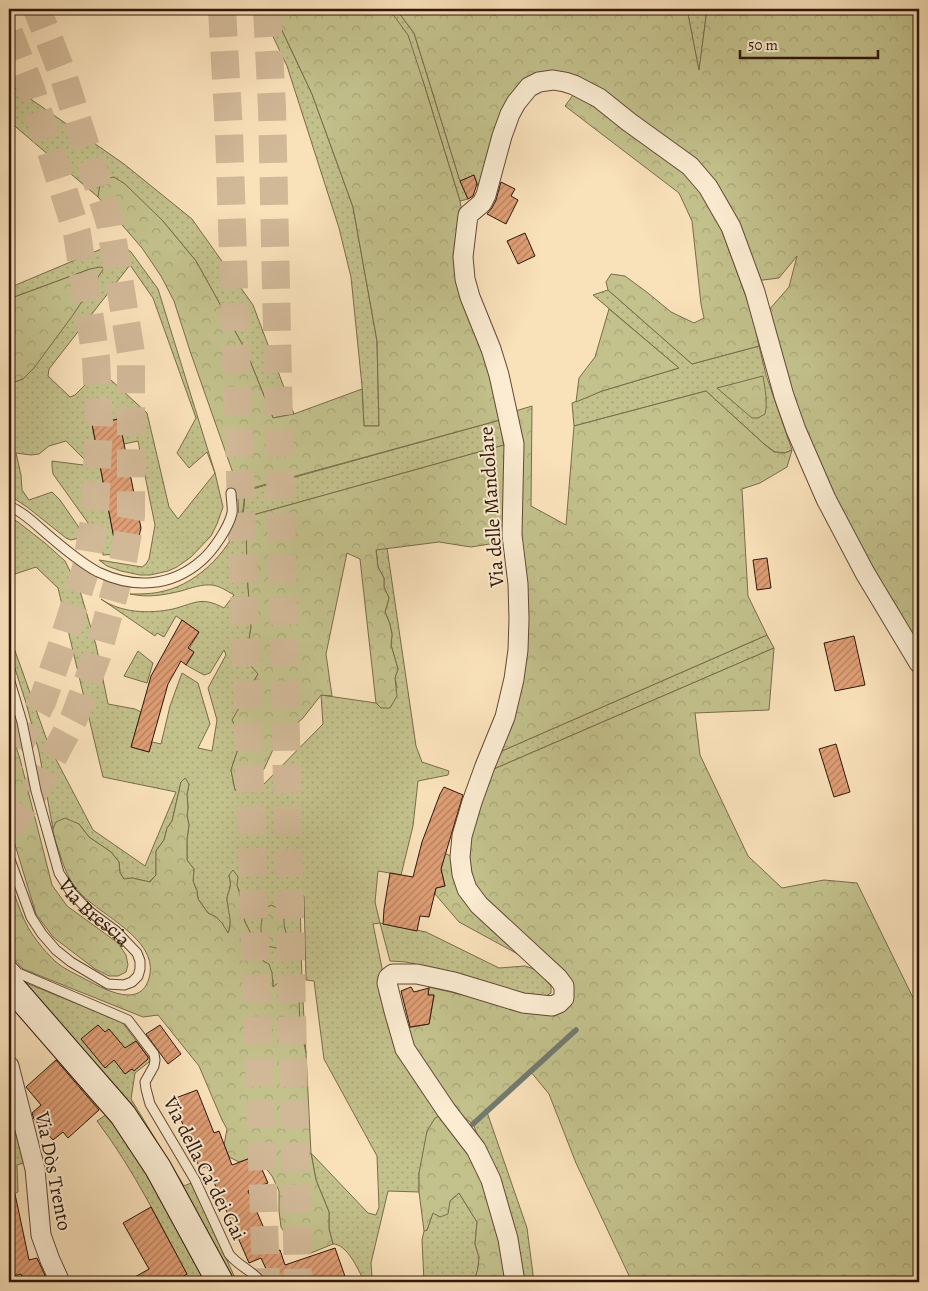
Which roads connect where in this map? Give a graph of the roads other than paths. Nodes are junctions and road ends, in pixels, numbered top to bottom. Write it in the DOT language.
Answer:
graph roads {
  1 [pos="231,493"];
  2 [pos="9,506"];
  3 [pos="919,663"];
  4 [pos="9,678"];
  5 [pos="9,857"];
  6 [pos="9,963"];
  7 [pos="12,994"];
  8 [pos="9,1066"];
  9 [pos="60,1282"];
  10 [pos="220,1282"];
  11 [pos="261,1282"];
  12 [pos="515,1282"];
  1 -- 2 [label="lane"];
  3 -- 12 [label="street, Via delle Mandolare"];
  4 -- 5 [label="lane, Via Brescia"];
  6 -- 11 [label="lane, Via della Ca' dei Gai"];
  7 -- 10 [label="street"];
  8 -- 9 [label="street, Via Dòs Trento"];
}
